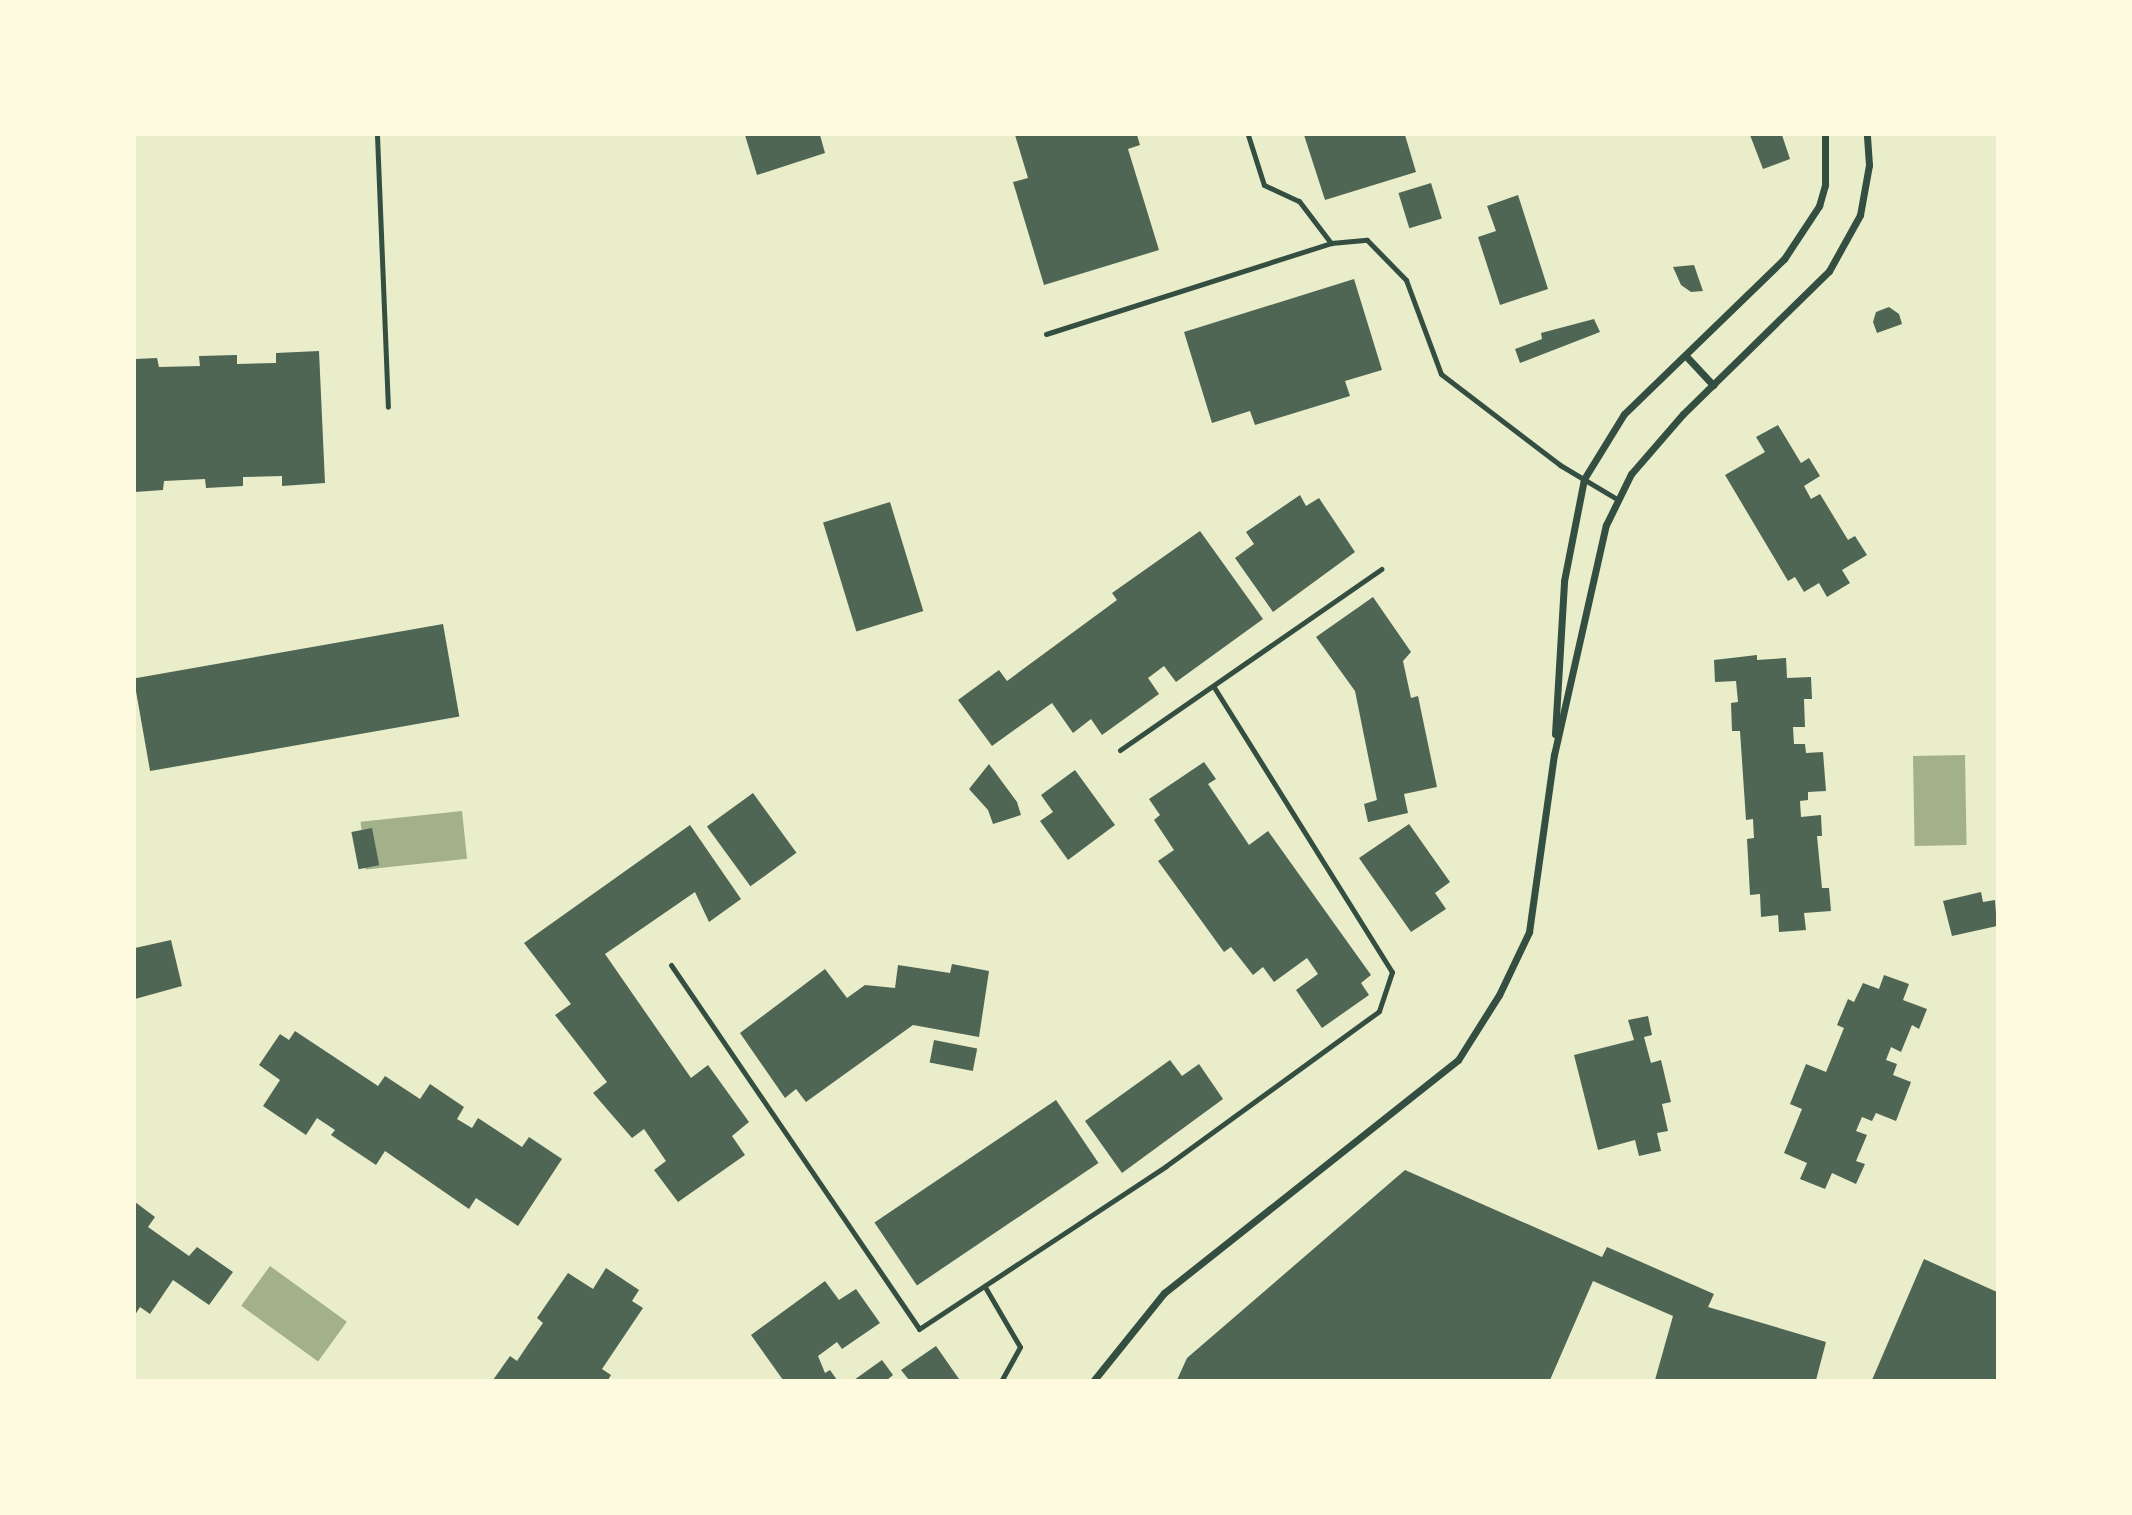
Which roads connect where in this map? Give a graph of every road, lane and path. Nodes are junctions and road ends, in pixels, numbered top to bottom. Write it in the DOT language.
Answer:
graph roads {
  1 [pos="377,135"];
  2 [pos="1248,135"];
  3 [pos="1825,135"];
  4 [pos="1867,135"];
  5 [pos="1331,243"];
  6 [pos="1046,334"];
  7 [pos="1686,356"];
  8 [pos="1713,385"];
  9 [pos="388,407"];
  10 [pos="1584,479"];
  11 [pos="1617,499"];
  12 [pos="1381,569"];
  13 [pos="1213,686"];
  14 [pos="1120,750"];
  15 [pos="1554,755"];
  16 [pos="671,965"];
  17 [pos="985,1287"];
  18 [pos="1002,1380"];
  19 [pos="1094,1380"];
  1 -- 9 [label="lane"];
  2 -- 5 [label="lane"];
  3 -- 7 [label="street"];
  4 -- 8 [label="street"];
  5 -- 6 [label="lane"];
  5 -- 10 [label="lane"];
  7 -- 8 [label="street"];
  7 -- 10 [label="street"];
  8 -- 11 [label="street"];
  10 -- 11 [label="lane"];
  10 -- 15 [label="street"];
  11 -- 15 [label="street"];
  12 -- 13 [label="lane"];
  13 -- 14 [label="lane"];
  13 -- 17 [label="lane"];
  15 -- 19 [label="street"];
  16 -- 17 [label="lane"];
  17 -- 18 [label="lane"];
}
